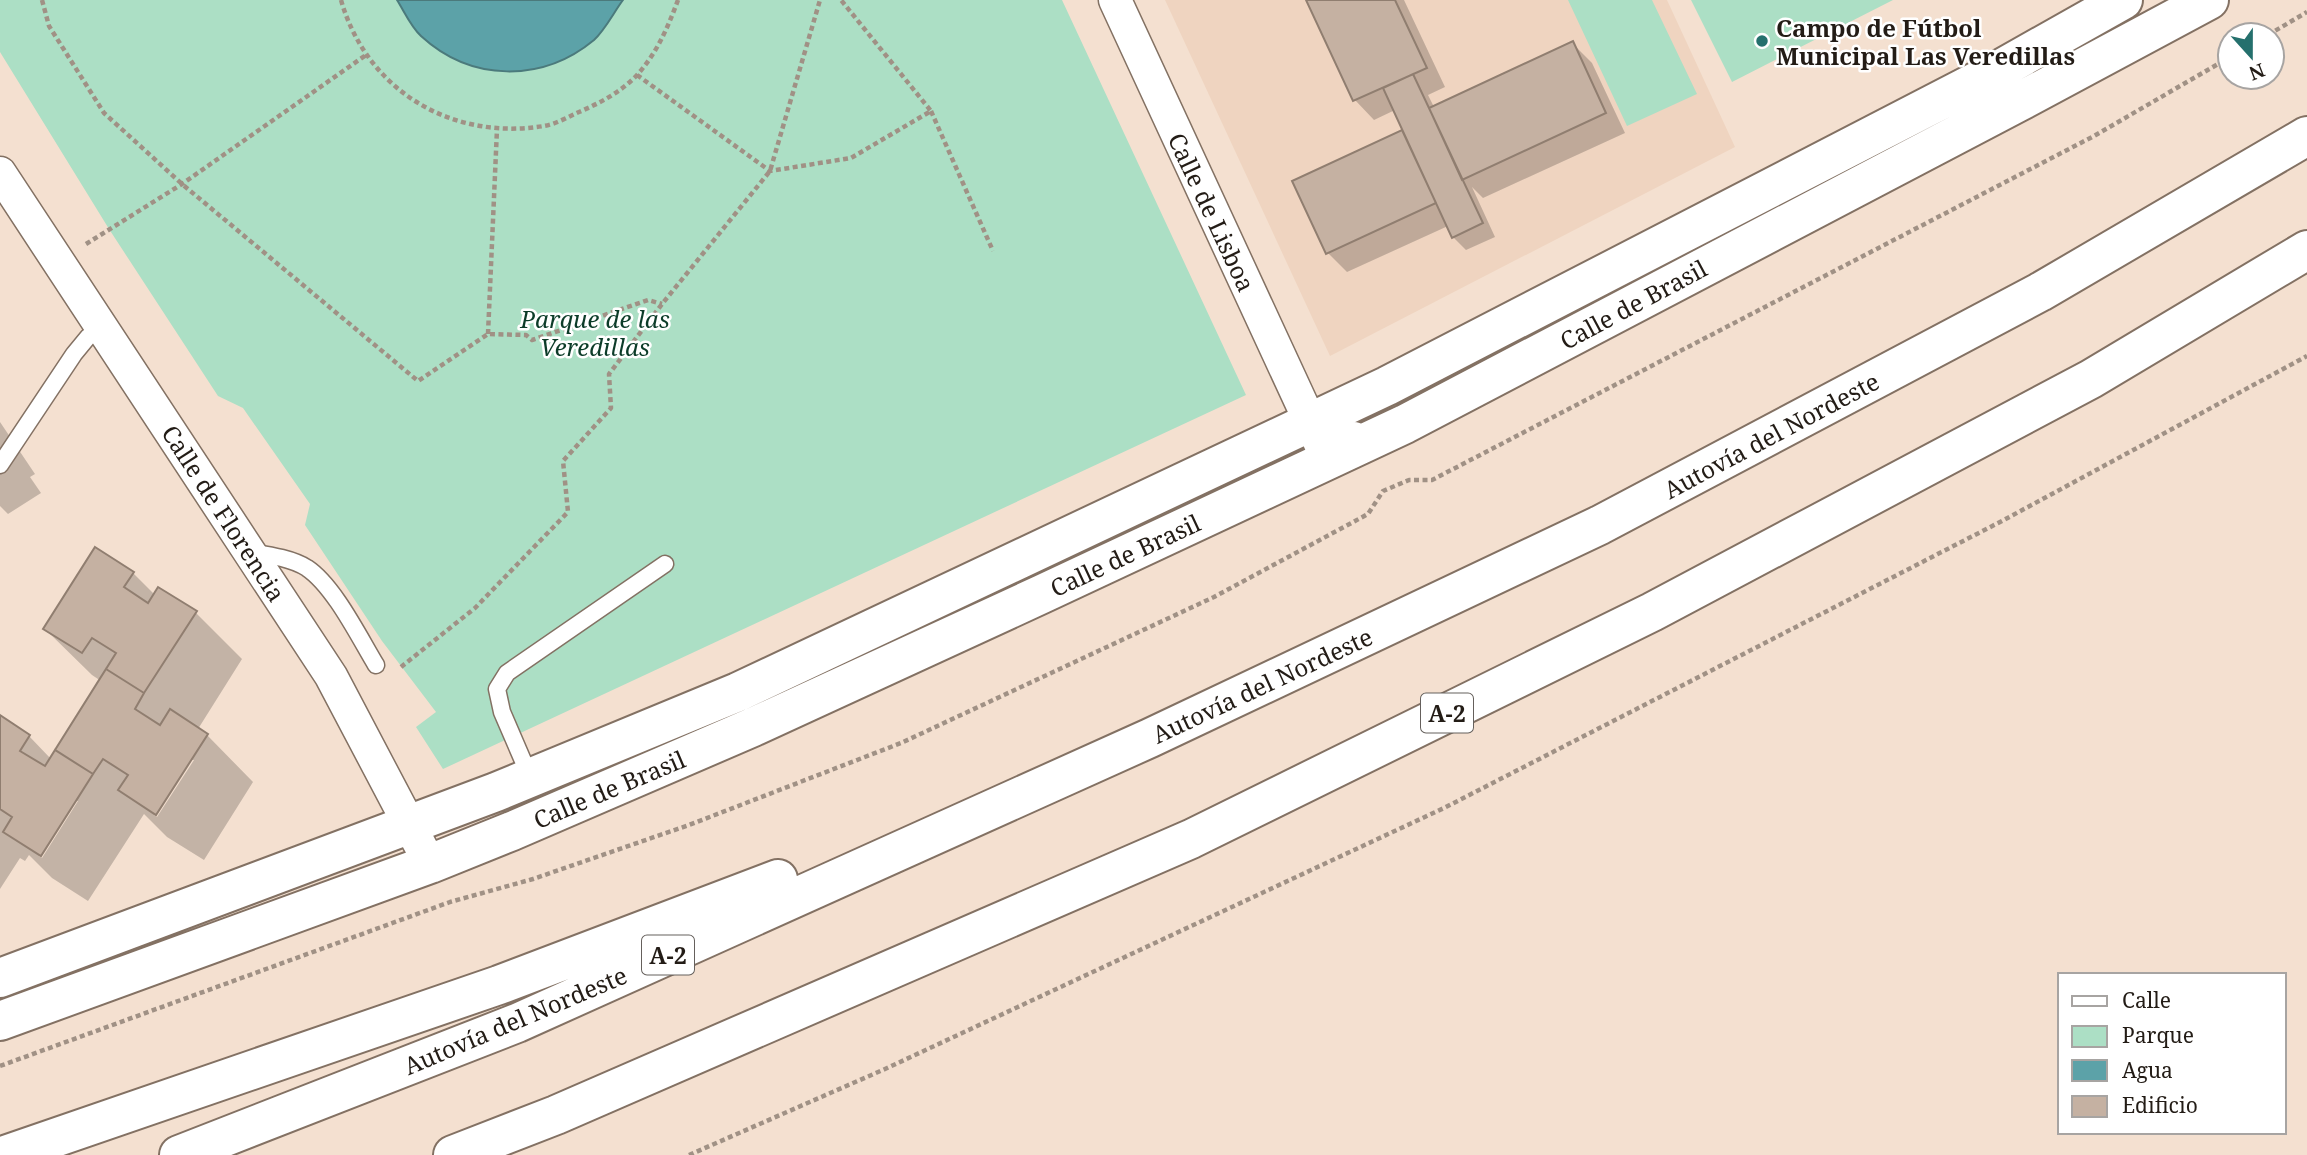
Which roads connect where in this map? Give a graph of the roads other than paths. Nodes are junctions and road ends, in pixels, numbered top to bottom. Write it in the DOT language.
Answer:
graph roads {
  1 [pos="1115,0"];
  2 [pos="2123,0"];
  3 [pos="2209,0"];
  4 [pos="2307,136"];
  5 [pos="0,173"];
  6 [pos="2307,250"];
  7 [pos="101,327"];
  8 [pos="1310,423"];
  9 [pos="1381,435"];
  10 [pos="0,465"];
  11 [pos="249,552"];
  12 [pos="665,564"];
  13 [pos="376,665"];
  14 [pos="1150,738"];
  15 [pos="530,778"];
  16 [pos="409,825"];
  17 [pos="430,864"];
  18 [pos="0,978"];
  19 [pos="0,1021"];
  20 [pos="556,1115"];
  21 [pos="5,1155"];
  22 [pos="179,1155"];
  23 [pos="453,1155"];
  24 [pos="466,1155"];
  1 -- 8 [label="street, Calle de Lisboa"];
  2 -- 8 [label="main road, Calle de Brasil"];
  3 -- 9 [label="main road, Calle de Brasil"];
  4 -- 14 [label="main road, Autovía del Nordeste / A-2"];
  5 -- 7 [label="street, Calle de Florencia"];
  6 -- 20 [label="main road, A-2"];
  7 -- 10 [label="lane"];
  7 -- 11 [label="street, Calle de Florencia"];
  8 -- 9 [label="street, Calle de Lisboa"];
  8 -- 15 [label="main road, Calle de Brasil"];
  9 -- 17 [label="main road, Calle de Brasil"];
  11 -- 13 [label="lane"];
  11 -- 16 [label="street, Calle de Florencia"];
  12 -- 15 [label="lane"];
  14 -- 21 [label="main road"];
  14 -- 22 [label="main road, Autovía del Nordeste / A-2"];
  15 -- 16 [label="main road, Calle de Brasil"];
  16 -- 17 [label="street, Calle de Florencia"];
  16 -- 18 [label="main road, Calle de Brasil"];
  17 -- 19 [label="main road, Calle de Brasil"];
  20 -- 23 [label="main road, A-2"];
  20 -- 24 [label="main road"];
}
